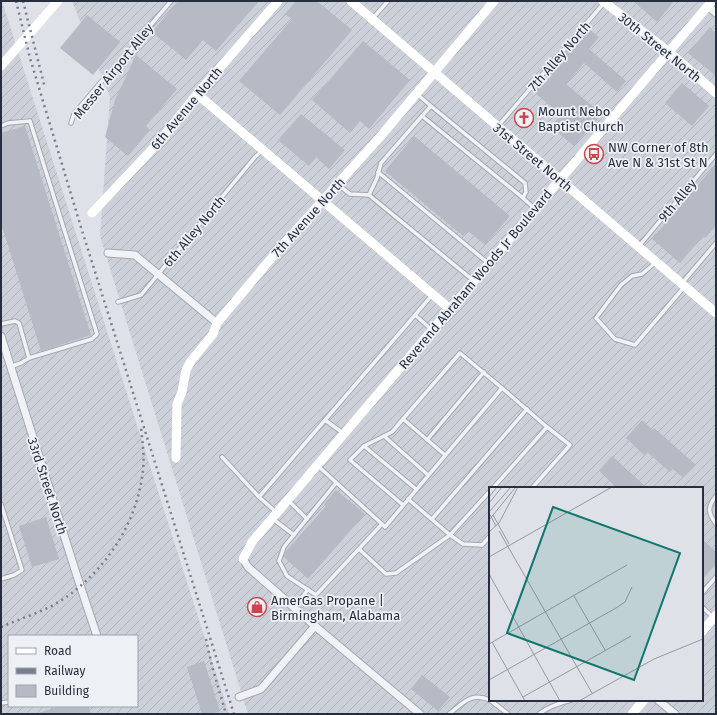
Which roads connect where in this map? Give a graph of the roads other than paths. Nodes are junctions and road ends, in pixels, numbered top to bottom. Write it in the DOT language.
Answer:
graph roads {
  1 [pos="58,1"];
  2 [pos="171,1"];
  3 [pos="278,1"];
  4 [pos="388,1"];
  5 [pos="494,1"];
  6 [pos="355,2"];
  7 [pos="604,2"];
  8 [pos="710,3"];
  9 [pos="716,13"];
  10 [pos="372,19"];
  11 [pos="668,52"];
  12 [pos="1,66"];
  13 [pos="434,72"];
  14 [pos="417,93"];
  15 [pos="716,93"];
  16 [pos="197,94"];
  17 [pos="432,106"];
  18 [pos="422,116"];
  19 [pos="72,123"];
  20 [pos="1,126"];
  21 [pos="498,127"];
  22 [pos="263,150"];
  23 [pos="716,154"];
  24 [pos="378,172"];
  25 [pos="560,179"];
  26 [pos="337,184"];
  27 [pos="369,195"];
  28 [pos="523,198"];
  29 [pos="322,200"];
  30 [pos="535,208"];
  31 [pos="92,213"];
  32 [pos="716,243"];
  33 [pos="639,246"];
  34 [pos="108,253"];
  35 [pos="656,261"];
  36 [pos="488,263"];
  37 [pos="158,274"];
  38 [pos="474,281"];
  39 [pos="684,285"];
  40 [pos="432,294"];
  41 [pos="118,302"];
  42 [pos="450,309"];
  43 [pos="716,312"];
  44 [pos="415,315"];
  45 [pos="217,323"];
  46 [pos="1,324"];
  47 [pos="432,330"];
  48 [pos="1,336"];
  49 [pos="29,358"];
  50 [pos="10,366"];
  51 [pos="484,372"];
  52 [pos="502,388"];
  53 [pos="527,409"];
  54 [pos="403,419"];
  55 [pos="325,420"];
  56 [pos="547,427"];
  57 [pos="343,434"];
  58 [pos="384,436"];
  59 [pos="427,440"];
  60 [pos="364,446"];
  61 [pos="445,455"];
  62 [pos="222,457"];
  63 [pos="176,458"];
  64 [pos="317,465"];
  65 [pos="428,475"];
  66 [pos="336,482"];
  67 [pos="494,487"];
  68 [pos="533,487"];
  69 [pos="416,489"];
  70 [pos="489,492"];
  71 [pos="716,496"];
  72 [pos="259,497"];
  73 [pos="408,499"];
  74 [pos="288,500"];
  75 [pos="1,504"];
  76 [pos="403,505"];
  77 [pos="274,515"];
  78 [pos="307,519"];
  79 [pos="432,519"];
  80 [pos="382,524"];
  81 [pos="716,524"];
  82 [pos="294,535"];
  83 [pos="450,535"];
  84 [pos="489,537"];
  85 [pos="359,549"];
  86 [pos="243,559"];
  87 [pos="716,577"];
  88 [pos="1,579"];
  89 [pos="308,589"];
  90 [pos="703,592"];
  91 [pos="293,606"];
  92 [pos="703,608"];
  93 [pos="715,617"];
  94 [pos="315,626"];
  95 [pos="703,631"];
  96 [pos="98,635"];
  97 [pos="239,697"];
  98 [pos="489,700"];
  99 [pos="491,701"];
  100 [pos="566,701"];
  101 [pos="643,701"];
  102 [pos="659,701"];
  103 [pos="420,714"];
  104 [pos="449,714"];
  105 [pos="508,714"];
  106 [pos="539,714"];
  107 [pos="632,714"];
  108 [pos="675,714"];
  1 -- 12 [label="street"];
  2 -- 19 [label="lane, Messer Airport Alley"];
  3 -- 16 [label="street, 6th Avenue North"];
  4 -- 10 [label="lane"];
  5 -- 13 [label="street, 7th Avenue North"];
  6 -- 10 [label="street, 31st Street North"];
  7 -- 11 [label="street, 30th Street North"];
  7 -- 21 [label="lane, 7th Alley North"];
  8 -- 9 [label="street"];
  8 -- 11 [label="street, Reverend Abraham Woods Jr Boulevard"];
  10 -- 13 [label="street, 31st Street North"];
  11 -- 15 [label="street, 30th Street North"];
  11 -- 25 [label="street, Reverend Abraham Woods Jr Boulevard"];
  13 -- 14 [label="street, 7th Avenue North"];
  13 -- 21 [label="street, 31st Street North"];
  14 -- 17 [label="lane"];
  14 -- 26 [label="street, 7th Avenue North"];
  16 -- 22 [label="street"];
  16 -- 31 [label="street, 6th Avenue North"];
  17 -- 18 [label="lane"];
  17 -- 28 [label="lane"];
  18 -- 24 [label="lane"];
  18 -- 28 [label="lane"];
  20 -- 49 [label="lane"];
  21 -- 25 [label="street, 31st Street North"];
  22 -- 29 [label="street"];
  22 -- 37 [label="lane, 6th Alley North"];
  23 -- 33 [label="lane, 9th Alley"];
  24 -- 27 [label="lane"];
  24 -- 36 [label="lane"];
  25 -- 30 [label="street, Reverend Abraham Woods Jr Boulevard"];
  25 -- 33 [label="street, 31st Street North"];
  26 -- 27 [label="lane"];
  26 -- 29 [label="street, 7th Avenue North"];
  27 -- 38 [label="lane"];
  28 -- 30 [label="lane"];
  29 -- 40 [label="street"];
  29 -- 45 [label="street, 7th Avenue North"];
  30 -- 36 [label="street, Reverend Abraham Woods Jr Boulevard"];
  32 -- 39 [label="lane"];
  33 -- 35 [label="street, 31st Street North"];
  34 -- 37 [label="street"];
  35 -- 39 [label="street, 31st Street North"];
  35 -- 39 [label="lane"];
  36 -- 38 [label="street, Reverend Abraham Woods Jr Boulevard"];
  37 -- 41 [label="lane, 6th Alley North"];
  37 -- 45 [label="street"];
  38 -- 42 [label="street, Reverend Abraham Woods Jr Boulevard"];
  39 -- 43 [label="street, 31st Street North"];
  40 -- 42 [label="street"];
  40 -- 44 [label="lane"];
  42 -- 47 [label="street, Reverend Abraham Woods Jr Boulevard"];
  44 -- 47 [label="lane"];
  44 -- 55 [label="lane"];
  45 -- 63 [label="street, 7th Avenue North"];
  46 -- 49 [label="lane"];
  47 -- 57 [label="street, Reverend Abraham Woods Jr Boulevard"];
  48 -- 50 [label="street, 33rd Street North"];
  49 -- 50 [label="lane"];
  50 -- 96 [label="street, 33rd Street North"];
  51 -- 52 [label="lane"];
  51 -- 54 [label="lane"];
  51 -- 59 [label="lane"];
  52 -- 53 [label="lane"];
  52 -- 61 [label="lane"];
  53 -- 56 [label="lane"];
  53 -- 79 [label="lane"];
  54 -- 58 [label="lane"];
  54 -- 59 [label="lane"];
  55 -- 57 [label="lane"];
  55 -- 72 [label="lane"];
  56 -- 67 [label="lane"];
  56 -- 68 [label="lane"];
  57 -- 64 [label="street, Reverend Abraham Woods Jr Boulevard"];
  58 -- 60 [label="lane"];
  58 -- 65 [label="lane"];
  59 -- 61 [label="lane"];
  60 -- 69 [label="lane"];
  60 -- 76 [label="lane"];
  61 -- 65 [label="lane"];
  62 -- 72 [label="lane"];
  64 -- 66 [label="lane"];
  64 -- 74 [label="street, Reverend Abraham Woods Jr Boulevard"];
  65 -- 69 [label="lane"];
  66 -- 78 [label="lane"];
  66 -- 80 [label="lane"];
  69 -- 73 [label="lane"];
  70 -- 83 [label="lane"];
  71 -- 81 [label="lane"];
  72 -- 77 [label="lane"];
  73 -- 76 [label="lane"];
  73 -- 79 [label="lane"];
  74 -- 77 [label="street, Reverend Abraham Woods Jr Boulevard"];
  74 -- 78 [label="lane"];
  75 -- 88 [label="lane"];
  76 -- 80 [label="lane"];
  77 -- 82 [label="lane"];
  77 -- 86 [label="street, Reverend Abraham Woods Jr Boulevard"];
  78 -- 82 [label="lane"];
  79 -- 83 [label="lane"];
  80 -- 85 [label="lane"];
  82 -- 89 [label="lane"];
  83 -- 84 [label="lane"];
  83 -- 85 [label="lane"];
  85 -- 89 [label="lane"];
  86 -- 91 [label="street"];
  87 -- 90 [label="lane"];
  89 -- 91 [label="lane"];
  91 -- 94 [label="street"];
  92 -- 93 [label="lane"];
  93 -- 95 [label="street"];
  94 -- 97 [label="street"];
  94 -- 103 [label="street"];
  98 -- 104 [label="lane"];
  99 -- 105 [label="lane"];
  100 -- 106 [label="lane"];
  101 -- 107 [label="street"];
  102 -- 108 [label="street"];
}
